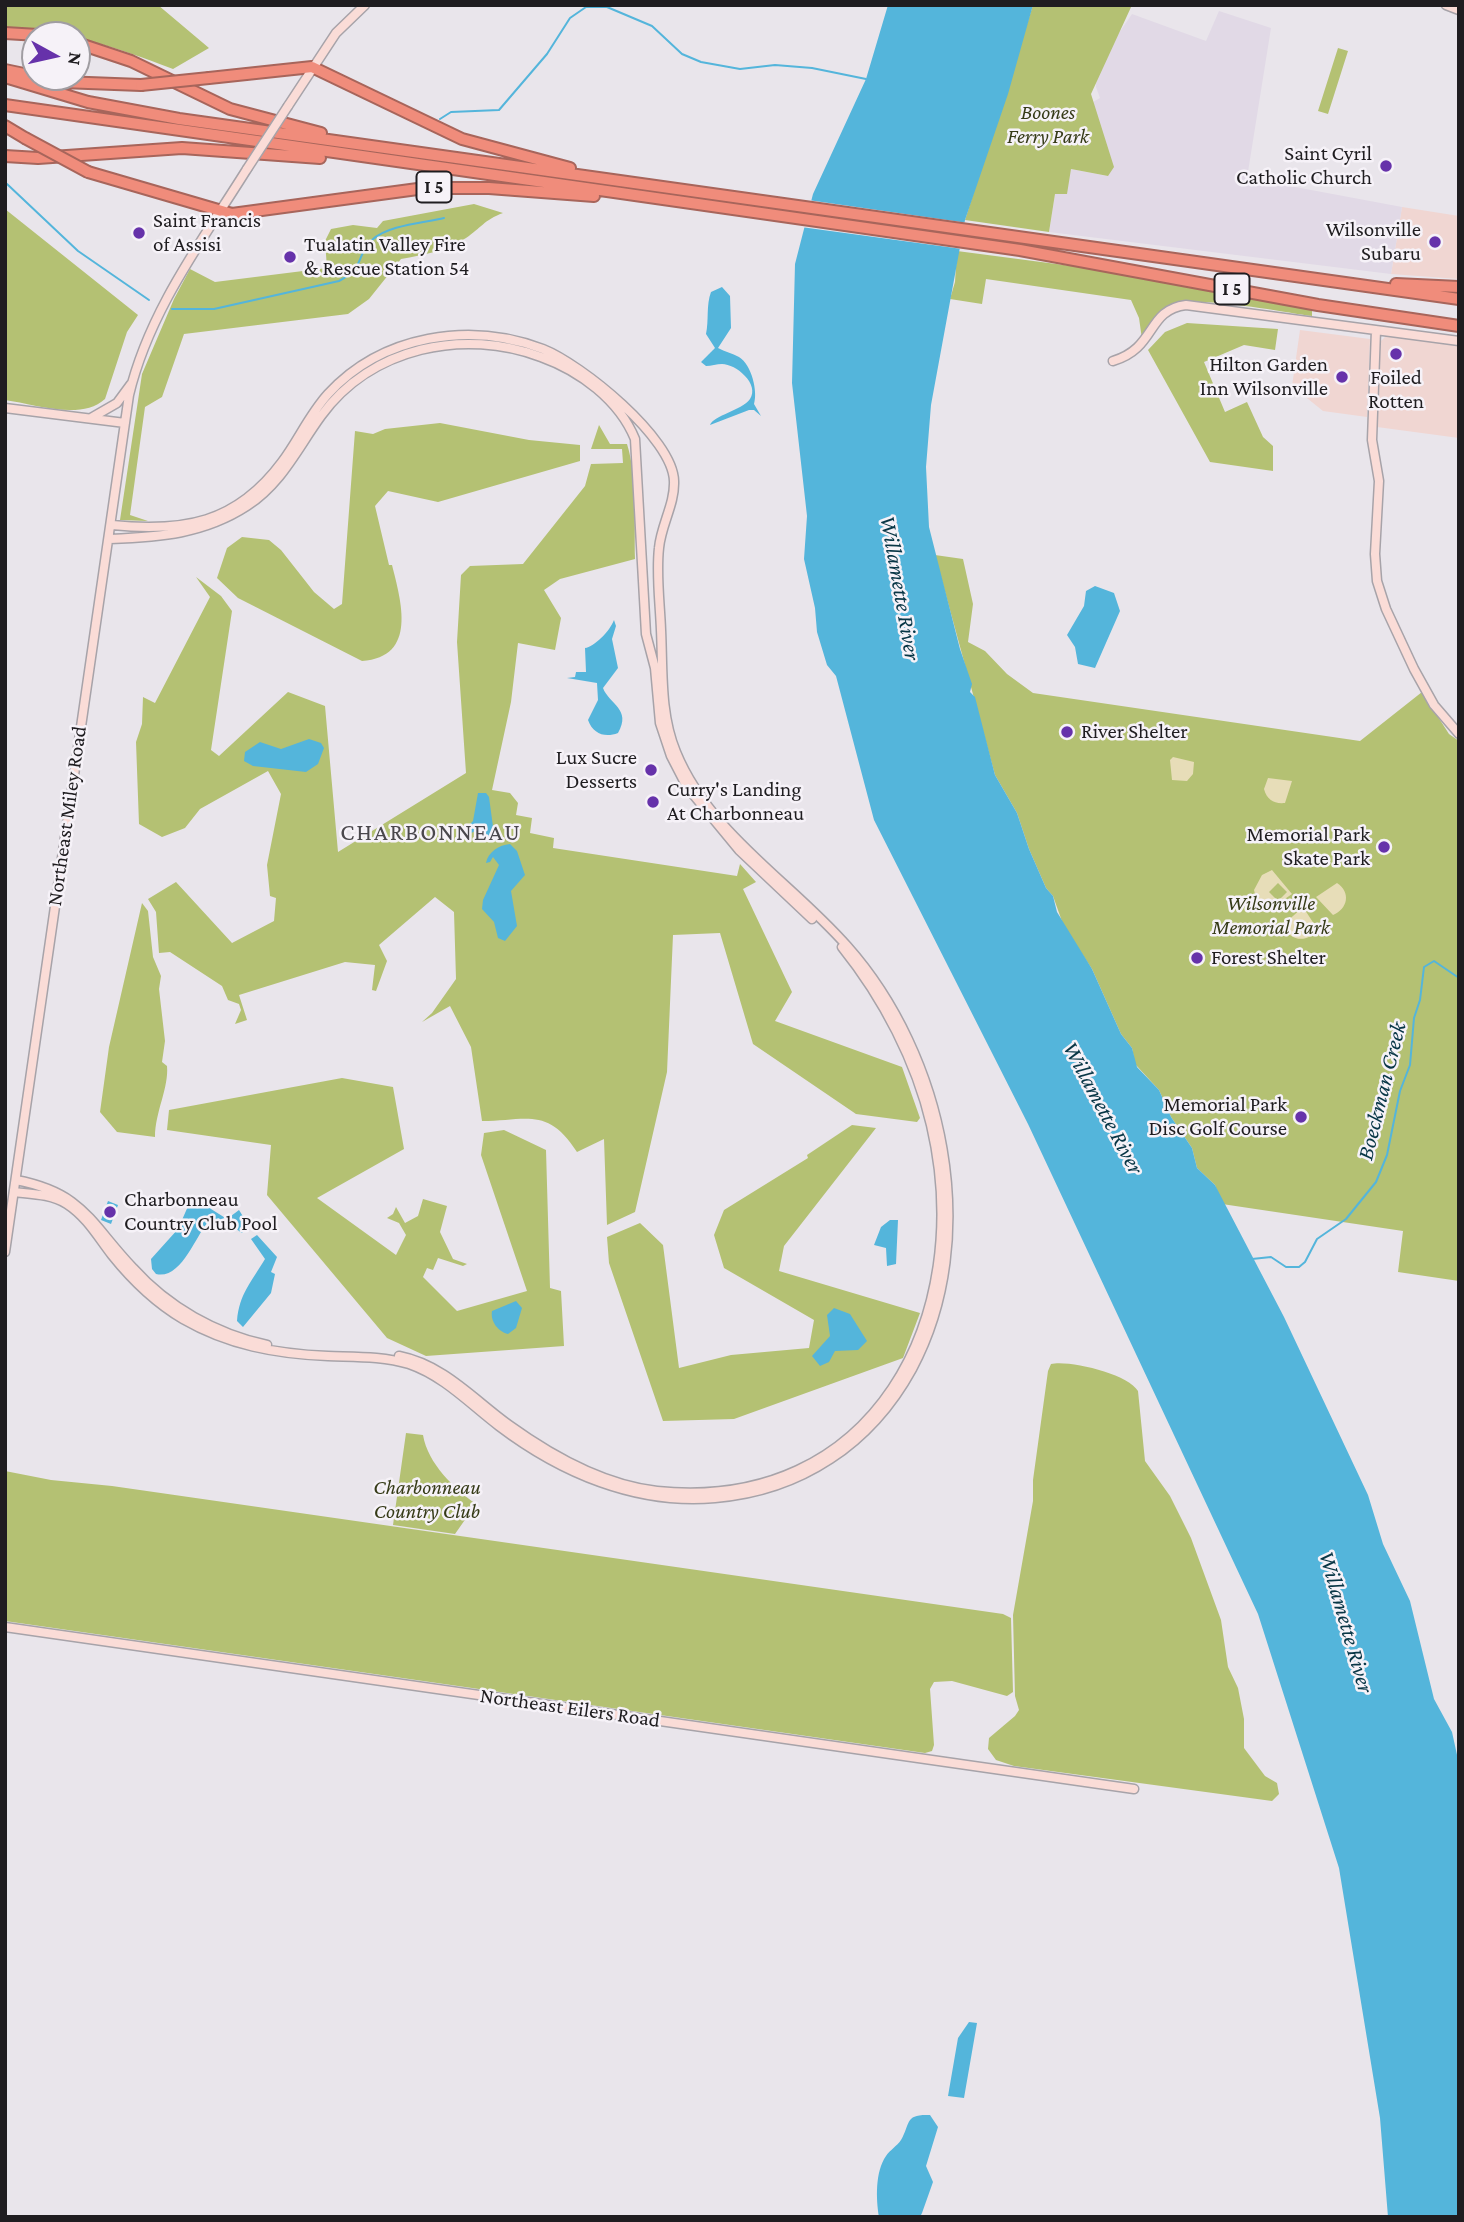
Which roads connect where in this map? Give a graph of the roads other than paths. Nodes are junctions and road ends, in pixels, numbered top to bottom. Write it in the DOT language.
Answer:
graph roads {
  1 [pos="365,5"];
  2 [pos="1446,5"];
  3 [pos="1457,8"];
  4 [pos="91,48"];
  5 [pos="312,67"];
  6 [pos="5,70"];
  7 [pos="5,77"];
  8 [pos="5,105"];
  9 [pos="5,126"];
  10 [pos="367,146"];
  11 [pos="5,156"];
  12 [pos="384,160"];
  13 [pos="631,182"];
  14 [pos="649,198"];
  15 [pos="220,211"];
  16 [pos="1344,283"];
  17 [pos="1459,287"];
  18 [pos="1459,299"];
  19 [pos="1459,326"];
  20 [pos="1376,330"];
  21 [pos="1459,341"];
  22 [pos="1113,361"];
  23 [pos="133,382"];
  24 [pos="5,408"];
  25 [pos="89,419"];
  26 [pos="125,423"];
  27 [pos="112,525"];
  28 [pos="110,539"];
  29 [pos="1459,734"];
  30 [pos="16,1180"];
  31 [pos="14,1192"];
  32 [pos="5,1252"];
  33 [pos="5,1627"];
  34 [pos="1134,1789"];
  1 -- 5 [label="street"];
  2 -- 3 [label="street"];
  4 -- 10 [label="highway, I 5"];
  5 -- 6 [label="highway, bridge"];
  5 -- 13 [label="highway, I 5"];
  5 -- 15 [label="street, bridge"];
  7 -- 10 [label="highway, I 5"];
  8 -- 12 [label="highway, I 5"];
  9 -- 15 [label="highway, I 5, bridge"];
  10 -- 13 [label="highway, I 5"];
  11 -- 12 [label="highway, I 5"];
  12 -- 14 [label="highway, I 5"];
  13 -- 16 [label="highway, I 5"];
  14 -- 15 [label="highway, I 5"];
  14 -- 19 [label="highway, I 5"];
  15 -- 23 [label="street"];
  16 -- 17 [label="highway, I 5"];
  16 -- 18 [label="highway, I 5"];
  20 -- 21 [label="street"];
  20 -- 22 [label="street"];
  20 -- 29 [label="street"];
  23 -- 25 [label="street"];
  23 -- 26 [label="street, Northeast Miley Road"];
  24 -- 25 [label="street"];
  25 -- 26 [label="street"];
  26 -- 27 [label="street, Northeast Miley Road"];
  27 -- 28 [label="street, Northeast Miley Road"];
  27 -- 31 [label="street"];
  28 -- 30 [label="street, Northeast Miley Road"];
  28 -- 30 [label="street"];
  30 -- 31 [label="street, Northeast Miley Road"];
  31 -- 32 [label="street, Northeast Miley Road"];
  33 -- 34 [label="street, Northeast Eilers Road"];
}
